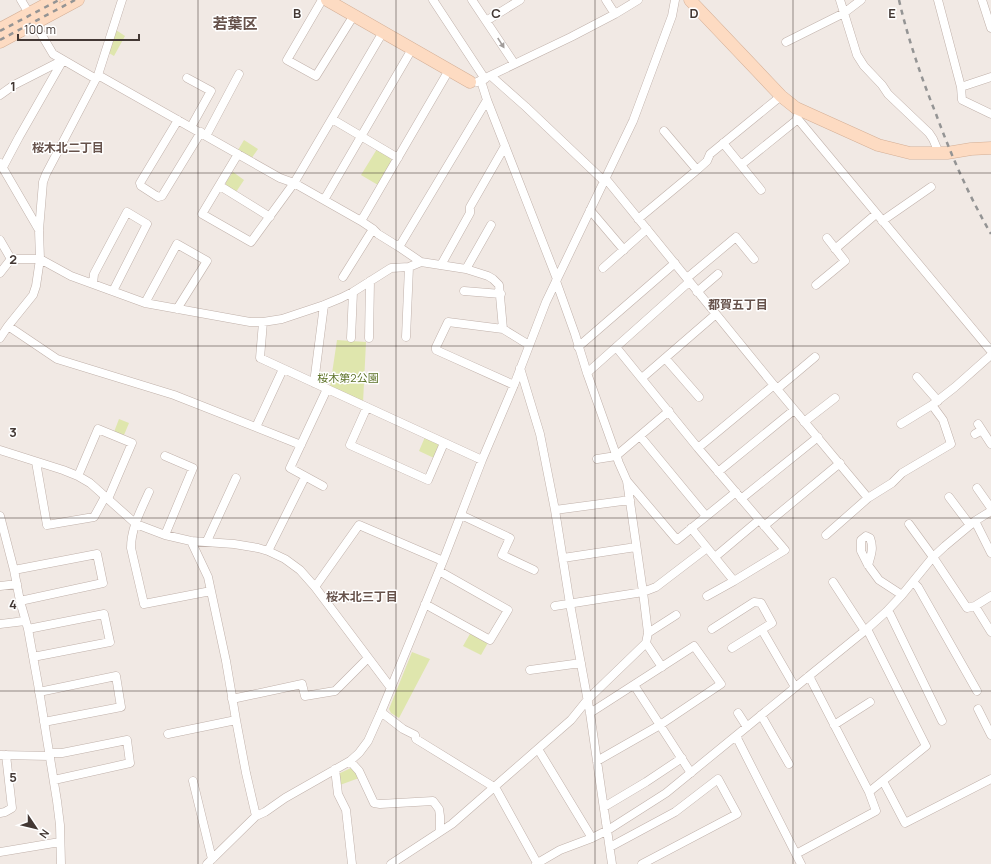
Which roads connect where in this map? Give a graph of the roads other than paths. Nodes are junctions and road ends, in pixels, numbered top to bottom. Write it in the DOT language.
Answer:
graph roads {
  1 [pos="21,0"];
  2 [pos="54,0"];
  3 [pos="78,0"];
  4 [pos="122,0"];
  5 [pos="322,0"];
  6 [pos="327,0"];
  7 [pos="433,0"];
  8 [pos="472,0"];
  9 [pos="520,0"];
  10 [pos="606,0"];
  11 [pos="638,0"];
  12 [pos="675,0"];
  13 [pos="690,0"];
  14 [pos="840,0"];
  15 [pos="861,0"];
  16 [pos="938,0"];
  17 [pos="982,0"];
  18 [pos="844,13"];
  19 [pos="615,14"];
  20 [pos="354,15"];
  21 [pos="32,18"];
  22 [pos="486,21"];
  23 [pos="991,28"];
  24 [pos="0,29"];
  25 [pos="382,32"];
  26 [pos="0,42"];
  27 [pos="786,42"];
  28 [pos="412,49"];
  29 [pos="63,60"];
  30 [pos="514,64"];
  31 [pos="449,70"];
  32 [pos="239,74"];
  33 [pos="97,77"];
  34 [pos="991,77"];
  35 [pos="187,78"];
  36 [pos="482,79"];
  37 [pos="961,87"];
  38 [pos="0,95"];
  39 [pos="781,96"];
  40 [pos="487,100"];
  41 [pos="799,114"];
  42 [pos="991,114"];
  43 [pos="332,119"];
  44 [pos="178,120"];
  45 [pos="191,127"];
  46 [pos="664,132"];
  47 [pos="204,134"];
  48 [pos="362,136"];
  49 [pos="723,144"];
  50 [pos="505,146"];
  51 [pos="991,148"];
  52 [pos="939,153"];
  53 [pos="238,154"];
  54 [pos="398,158"];
  55 [pos="1,165"];
  56 [pos="741,165"];
  57 [pos="697,170"];
  58 [pos="605,180"];
  59 [pos="294,183"];
  60 [pos="220,186"];
  61 [pos="931,187"];
  62 [pos="761,190"];
  63 [pos="324,200"];
  64 [pos="590,210"];
  65 [pos="876,214"];
  66 [pos="270,216"];
  67 [pos="638,219"];
  68 [pos="361,221"];
  69 [pos="882,221"];
  70 [pos="491,225"];
  71 [pos="373,229"];
  72 [pos="647,229"];
  73 [pos="40,230"];
  74 [pos="827,238"];
  75 [pos="0,240"];
  76 [pos="399,247"];
  77 [pos="835,249"];
  78 [pos="624,250"];
  79 [pos="753,254"];
  80 [pos="11,259"];
  81 [pos="40,259"];
  82 [pos="421,262"];
  83 [pos="675,264"];
  84 [pos="441,265"];
  85 [pos="409,267"];
  86 [pos="603,268"];
  87 [pos="466,269"];
  88 [pos="0,273"];
  89 [pos="718,274"];
  90 [pos="343,277"];
  91 [pos="556,280"];
  92 [pos="688,280"];
  93 [pos="370,281"];
  94 [pos="93,284"];
  95 [pos="816,285"];
  96 [pos="113,291"];
  97 [pos="464,291"];
  98 [pos="353,292"];
  99 [pos="697,292"];
  100 [pos="501,294"];
  101 [pos="145,303"];
  102 [pos="324,305"];
  103 [pos="177,309"];
  104 [pos="716,314"];
  105 [pos="263,322"];
  106 [pos="8,326"];
  107 [pos="503,329"];
  108 [pos="406,337"];
  109 [pos="0,338"];
  110 [pos="351,338"];
  111 [pos="369,338"];
  112 [pos="529,345"];
  113 [pos="578,347"];
  114 [pos="616,347"];
  115 [pos="991,351"];
  116 [pos="991,355"];
  117 [pos="816,357"];
  118 [pos="665,358"];
  119 [pos="520,368"];
  120 [pos="283,369"];
  121 [pos="587,373"];
  122 [pos="917,377"];
  123 [pos="642,378"];
  124 [pos="314,383"];
  125 [pos="514,385"];
  126 [pos="775,387"];
  127 [pos="328,389"];
  128 [pos="699,397"];
  129 [pos="835,398"];
  130 [pos="935,403"];
  131 [pos="367,407"];
  132 [pos="794,410"];
  133 [pos="669,411"];
  134 [pos="804,422"];
  135 [pos="902,424"];
  136 [pos="256,427"];
  137 [pos="978,429"];
  138 [pos="640,436"];
  139 [pos="818,437"];
  140 [pos="444,443"];
  141 [pos="991,444"];
  142 [pos="301,445"];
  143 [pos="698,448"];
  144 [pos="0,450"];
  145 [pos="165,456"];
  146 [pos="616,456"];
  147 [pos="597,459"];
  148 [pos="482,460"];
  149 [pos="36,462"];
  150 [pos="840,463"];
  151 [pos="718,472"];
  152 [pos="78,476"];
  153 [pos="305,477"];
  154 [pos="236,478"];
  155 [pos="627,480"];
  156 [pos="323,486"];
  157 [pos="977,488"];
  158 [pos="149,492"];
  159 [pos="738,496"];
  160 [pos="949,497"];
  161 [pos="106,498"];
  162 [pos="868,498"];
  163 [pos="630,500"];
  164 [pos="991,509"];
  165 [pos="554,510"];
  166 [pos="461,515"];
  167 [pos="0,516"];
  168 [pos="706,516"];
  169 [pos="761,523"];
  170 [pos="972,523"];
  171 [pos="136,524"];
  172 [pos="909,524"];
  173 [pos="691,528"];
  174 [pos="165,534"];
  175 [pos="826,535"];
  176 [pos="191,540"];
  177 [pos="207,541"];
  178 [pos="636,547"];
  179 [pos="4,548"];
  180 [pos="707,548"];
  181 [pos="268,551"];
  182 [pos="991,554"];
  183 [pos="715,557"];
  184 [pos="933,557"];
  185 [pos="563,558"];
  186 [pos="443,561"];
  187 [pos="868,565"];
  188 [pos="14,570"];
  189 [pos="534,570"];
  190 [pos="439,571"];
  191 [pos="734,582"];
  192 [pos="833,582"];
  193 [pos="912,582"];
  194 [pos="17,584"];
  195 [pos="0,586"];
  196 [pos="315,587"];
  197 [pos="211,591"];
  198 [pos="643,592"];
  199 [pos="902,595"];
  200 [pos="707,596"];
  201 [pos="991,596"];
  202 [pos="20,601"];
  203 [pos="425,604"];
  204 [pos="570,604"];
  205 [pos="555,606"];
  206 [pos="974,606"];
  207 [pos="887,611"];
  208 [pos="676,615"];
  209 [pos="0,624"];
  210 [pos="26,625"];
  211 [pos="712,630"];
  212 [pos="762,630"];
  213 [pos="866,630"];
  214 [pos="991,632"];
  215 [pos="648,633"];
  216 [pos="646,643"];
  217 [pos="732,648"];
  218 [pos="33,657"];
  219 [pos="368,658"];
  220 [pos="581,663"];
  221 [pos="662,667"];
  222 [pos="530,670"];
  223 [pos="809,676"];
  224 [pos="634,685"];
  225 [pos="795,687"];
  226 [pos="391,688"];
  227 [pos="977,691"];
  228 [pos="38,692"];
  229 [pos="232,699"];
  230 [pos="588,699"];
  231 [pos="870,702"];
  232 [pos="978,709"];
  233 [pos="381,712"];
  234 [pos="590,713"];
  235 [pos="738,713"];
  236 [pos="761,715"];
  237 [pos="236,720"];
  238 [pos="942,721"];
  239 [pos="44,722"];
  240 [pos="660,724"];
  241 [pos="834,724"];
  242 [pos="747,727"];
  243 [pos="168,734"];
  244 [pos="991,735"];
  245 [pos="736,736"];
  246 [pos="538,749"];
  247 [pos="3,755"];
  248 [pos="50,755"];
  249 [pos="682,758"];
  250 [pos="350,761"];
  251 [pos="597,761"];
  252 [pos="789,764"];
  253 [pos="335,769"];
  254 [pos="692,773"];
  255 [pos="991,779"];
  256 [pos="54,780"];
  257 [pos="192,781"];
  258 [pos="883,781"];
  259 [pos="494,787"];
  260 [pos="869,792"];
  261 [pos="604,807"];
  262 [pos="0,813"];
  263 [pos="256,816"];
  264 [pos="608,830"];
  265 [pos="440,831"];
  266 [pos="592,838"];
  267 [pos="60,842"];
  268 [pos="610,847"];
  269 [pos="0,852"];
  270 [pos="796,854"];
  271 [pos="403,856"];
  272 [pos="209,862"];
  273 [pos="61,864"];
  274 [pos="352,864"];
  275 [pos="391,864"];
  276 [pos="407,864"];
  277 [pos="536,864"];
  278 [pos="612,864"];
  279 [pos="642,864"];
  280 [pos="801,864"];
  1 -- 21 [label="street"];
  2 -- 21 [label="street"];
  3 -- 21 [label="street"];
  4 -- 33 [label="street"];
  5 -- 20 [label="street"];
  6 -- 20 [label="street"];
  7 -- 36 [label="street"];
  8 -- 22 [label="street"];
  9 -- 22 [label="street"];
  10 -- 19 [label="street"];
  11 -- 19 [label="street"];
  12 -- 58 [label="street"];
  13 -- 39 [label="street"];
  14 -- 18 [label="street"];
  15 -- 18 [label="street"];
  16 -- 37 [label="street"];
  17 -- 23 [label="street"];
  18 -- 27 [label="street"];
  18 -- 52 [label="street"];
  19 -- 30 [label="street"];
  20 -- 25 [label="street"];
  21 -- 24 [label="street"];
  21 -- 26 [label="street"];
  21 -- 29 [label="street"];
  22 -- 30 [label="street, one-way"];
  25 -- 28 [label="street"];
  25 -- 43 [label="street"];
  28 -- 31 [label="street"];
  28 -- 48 [label="street"];
  29 -- 33 [label="street"];
  29 -- 38 [label="street"];
  29 -- 55 [label="street"];
  30 -- 36 [label="street"];
  31 -- 36 [label="street"];
  31 -- 54 [label="street"];
  32 -- 47 [label="street"];
  33 -- 44 [label="street"];
  33 -- 73 [label="street"];
  34 -- 37 [label="street"];
  35 -- 45 [label="street"];
  36 -- 40 [label="street"];
  36 -- 58 [label="street"];
  37 -- 42 [label="street"];
  39 -- 41 [label="street"];
  39 -- 49 [label="street"];
  40 -- 50 [label="street"];
  40 -- 76 [label="street"];
  41 -- 52 [label="street"];
  41 -- 56 [label="street"];
  41 -- 65 [label="street"];
  43 -- 48 [label="street"];
  43 -- 59 [label="street"];
  44 -- 45 [label="street"];
  44 -- 47 [label="street"];
  45 -- 47 [label="street"];
  46 -- 57 [label="street"];
  47 -- 53 [label="street"];
  48 -- 54 [label="street"];
  48 -- 63 [label="street"];
  49 -- 56 [label="street"];
  49 -- 57 [label="street"];
  50 -- 84 [label="street"];
  50 -- 91 [label="street"];
  51 -- 52 [label="street"];
  53 -- 59 [label="street"];
  53 -- 60 [label="street"];
  54 -- 68 [label="street"];
  55 -- 73 [label="street"];
  56 -- 62 [label="street"];
  57 -- 67 [label="street"];
  58 -- 64 [label="street"];
  58 -- 67 [label="street"];
  59 -- 63 [label="street"];
  59 -- 66 [label="street"];
  60 -- 66 [label="street"];
  60 -- 66 [label="street"];
  61 -- 69 [label="street"];
  63 -- 68 [label="street"];
  64 -- 78 [label="street"];
  64 -- 91 [label="street"];
  65 -- 69 [label="street"];
  65 -- 77 [label="street"];
  67 -- 72 [label="street"];
  68 -- 71 [label="street"];
  69 -- 115 [label="street"];
  70 -- 87 [label="street"];
  71 -- 76 [label="street"];
  71 -- 90 [label="street"];
  72 -- 78 [label="street"];
  72 -- 83 [label="street"];
  73 -- 81 [label="street"];
  74 -- 77 [label="street"];
  75 -- 80 [label="street"];
  76 -- 82 [label="street"];
  77 -- 95 [label="street"];
  78 -- 86 [label="street"];
  79 -- 92 [label="street"];
  80 -- 81 [label="street"];
  80 -- 88 [label="street"];
  81 -- 94 [label="street"];
  81 -- 106 [label="street"];
  82 -- 84 [label="street"];
  82 -- 85 [label="street"];
  83 -- 92 [label="street"];
  83 -- 113 [label="street"];
  84 -- 87 [label="street"];
  85 -- 93 [label="street"];
  85 -- 108 [label="street"];
  87 -- 100 [label="street"];
  89 -- 99 [label="street"];
  91 -- 112 [label="street"];
  91 -- 113 [label="street"];
  92 -- 99 [label="street"];
  92 -- 114 [label="street"];
  93 -- 98 [label="street"];
  93 -- 111 [label="street"];
  94 -- 96 [label="street"];
  94 -- 96 [label="street"];
  96 -- 101 [label="street"];
  97 -- 100 [label="street"];
  98 -- 102 [label="street"];
  98 -- 110 [label="street"];
  99 -- 104 [label="street"];
  100 -- 107 [label="street"];
  101 -- 103 [label="street"];
  101 -- 103 [label="street"];
  102 -- 105 [label="street"];
  102 -- 124 [label="street"];
  103 -- 105 [label="street"];
  104 -- 118 [label="street"];
  104 -- 126 [label="street"];
  105 -- 120 [label="street"];
  106 -- 109 [label="street"];
  106 -- 136 [label="street"];
  107 -- 112 [label="street"];
  107 -- 125 [label="street"];
  112 -- 119 [label="street"];
  113 -- 121 [label="street"];
  114 -- 121 [label="street"];
  114 -- 123 [label="street"];
  116 -- 130 [label="street"];
  117 -- 126 [label="street"];
  118 -- 123 [label="street"];
  118 -- 128 [label="street"];
  119 -- 125 [label="street"];
  119 -- 165 [label="street"];
  120 -- 124 [label="street"];
  120 -- 136 [label="street"];
  121 -- 146 [label="street"];
  122 -- 130 [label="street"];
  123 -- 133 [label="street"];
  124 -- 127 [label="street"];
  125 -- 148 [label="street"];
  126 -- 132 [label="street"];
  126 -- 143 [label="street"];
  127 -- 131 [label="street"];
  127 -- 142 [label="street"];
  129 -- 134 [label="street"];
  130 -- 135 [label="street"];
  130 -- 162 [label="street"];
  131 -- 140 [label="street"];
  131 -- 140 [label="street"];
  132 -- 134 [label="street"];
  132 -- 151 [label="street"];
  133 -- 138 [label="street"];
  133 -- 143 [label="street"];
  134 -- 139 [label="street"];
  136 -- 142 [label="street"];
  137 -- 141 [label="street"];
  138 -- 146 [label="street"];
  138 -- 168 [label="street"];
  139 -- 150 [label="street"];
  139 -- 159 [label="street"];
  140 -- 148 [label="street"];
  142 -- 153 [label="street"];
  143 -- 151 [label="street"];
  144 -- 149 [label="street"];
  145 -- 174 [label="street"];
  146 -- 147 [label="street"];
  146 -- 155 [label="street"];
  148 -- 166 [label="street"];
  149 -- 152 [label="street"];
  149 -- 161 [label="street"];
  150 -- 162 [label="street"];
  150 -- 169 [label="street"];
  151 -- 159 [label="street"];
  152 -- 161 [label="street"];
  152 -- 161 [label="street"];
  153 -- 156 [label="street"];
  153 -- 181 [label="street"];
  154 -- 177 [label="street"];
  155 -- 163 [label="street"];
  155 -- 173 [label="street"];
  157 -- 164 [label="street"];
  158 -- 171 [label="street"];
  159 -- 168 [label="street"];
  159 -- 169 [label="street"];
  160 -- 170 [label="street"];
  161 -- 171 [label="street"];
  162 -- 175 [label="street"];
  163 -- 165 [label="street"];
  163 -- 178 [label="street"];
  164 -- 170 [label="street"];
  165 -- 185 [label="street"];
  166 -- 186 [label="street"];
  166 -- 189 [label="street"];
  167 -- 179 [label="street"];
  168 -- 173 [label="street"];
  169 -- 183 [label="street"];
  169 -- 191 [label="street"];
  170 -- 182 [label="street"];
  170 -- 184 [label="street"];
  171 -- 174 [label="street"];
  171 -- 197 [label="street"];
  172 -- 184 [label="street"];
  173 -- 180 [label="street"];
  174 -- 176 [label="street"];
  176 -- 177 [label="street"];
  176 -- 197 [label="street"];
  177 -- 181 [label="street"];
  178 -- 185 [label="street"];
  178 -- 198 [label="street"];
  179 -- 188 [label="street"];
  180 -- 183 [label="street"];
  180 -- 198 [label="street"];
  181 -- 196 [label="street"];
  183 -- 191 [label="street"];
  184 -- 193 [label="street"];
  184 -- 206 [label="street"];
  185 -- 204 [label="street"];
  186 -- 190 [label="street"];
  186 -- 196 [label="street"];
  187 -- 199 [label="street"];
  188 -- 194 [label="street"];
  188 -- 202 [label="street"];
  190 -- 203 [label="street"];
  190 -- 203 [label="street"];
  191 -- 200 [label="street"];
  192 -- 213 [label="street"];
  193 -- 199 [label="street"];
  193 -- 227 [label="street"];
  194 -- 195 [label="street"];
  194 -- 202 [label="street"];
  196 -- 219 [label="street"];
  197 -- 229 [label="street"];
  198 -- 204 [label="street"];
  198 -- 215 [label="street"];
  199 -- 207 [label="street"];
  201 -- 206 [label="street"];
  202 -- 210 [label="street"];
  203 -- 226 [label="street"];
  204 -- 205 [label="street"];
  204 -- 220 [label="street"];
  206 -- 214 [label="street"];
  207 -- 213 [label="street"];
  207 -- 238 [label="street"];
  208 -- 215 [label="street"];
  209 -- 210 [label="street"];
  210 -- 218 [label="street"];
  210 -- 218 [label="street"];
  211 -- 212 [label="street"];
  212 -- 217 [label="street"];
  212 -- 225 [label="street"];
  213 -- 223 [label="street"];
  213 -- 258 [label="street"];
  215 -- 216 [label="street"];
  216 -- 221 [label="street"];
  216 -- 230 [label="street"];
  218 -- 228 [label="street"];
  219 -- 226 [label="street"];
  219 -- 229 [label="street"];
  220 -- 222 [label="street"];
  220 -- 230 [label="street"];
  221 -- 224 [label="street"];
  221 -- 240 [label="street"];
  223 -- 225 [label="street"];
  223 -- 241 [label="street"];
  224 -- 234 [label="street"];
  224 -- 240 [label="street"];
  225 -- 236 [label="street"];
  226 -- 233 [label="street"];
  228 -- 239 [label="street"];
  228 -- 239 [label="street"];
  229 -- 237 [label="street"];
  230 -- 234 [label="street"];
  230 -- 246 [label="street"];
  231 -- 241 [label="street"];
  232 -- 244 [label="street"];
  233 -- 250 [label="street"];
  233 -- 259 [label="street"];
  234 -- 251 [label="street"];
  235 -- 242 [label="street"];
  236 -- 242 [label="street"];
  236 -- 252 [label="street"];
  237 -- 243 [label="street"];
  237 -- 263 [label="street"];
  239 -- 248 [label="street"];
  240 -- 249 [label="street"];
  240 -- 251 [label="street"];
  241 -- 260 [label="street"];
  242 -- 245 [label="street"];
  245 -- 254 [label="street"];
  245 -- 270 [label="street"];
  246 -- 259 [label="street"];
  246 -- 266 [label="street"];
  247 -- 248 [label="street"];
  247 -- 262 [label="street"];
  248 -- 256 [label="street"];
  248 -- 256 [label="street"];
  249 -- 254 [label="street"];
  249 -- 261 [label="street"];
  250 -- 253 [label="street"];
  250 -- 265 [label="street"];
  251 -- 261 [label="street"];
  253 -- 263 [label="street"];
  253 -- 274 [label="street"];
  254 -- 264 [label="street"];
  255 -- 258 [label="street"];
  256 -- 267 [label="street"];
  257 -- 272 [label="street"];
  258 -- 260 [label="street"];
  259 -- 265 [label="street"];
  259 -- 277 [label="street"];
  260 -- 270 [label="street"];
  261 -- 264 [label="street"];
  263 -- 272 [label="street"];
  264 -- 266 [label="street"];
  264 -- 268 [label="street"];
  265 -- 271 [label="street"];
  266 -- 277 [label="street"];
  267 -- 269 [label="street"];
  267 -- 273 [label="street"];
  268 -- 278 [label="street"];
  268 -- 279 [label="street"];
  270 -- 280 [label="street"];
  271 -- 275 [label="street"];
  271 -- 276 [label="street"];
}
